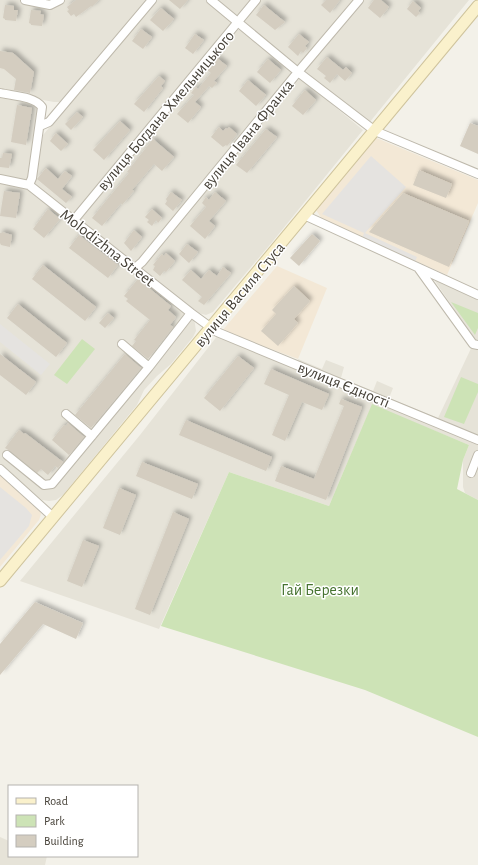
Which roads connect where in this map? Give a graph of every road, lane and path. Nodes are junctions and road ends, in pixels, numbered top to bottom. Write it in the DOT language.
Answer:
graph roads {
  1 [pos="25,0"];
  2 [pos="60,0"];
  3 [pos="152,0"];
  4 [pos="211,0"];
  5 [pos="256,0"];
  6 [pos="359,0"];
  7 [pos="478,6"];
  8 [pos="238,23"];
  9 [pos="298,72"];
  10 [pos="0,93"];
  11 [pos="40,126"];
  12 [pos="374,131"];
  13 [pos="478,174"];
  14 [pos="0,179"];
  15 [pos="29,185"];
  16 [pos="304,215"];
  17 [pos="74,220"];
  18 [pos="417,266"];
  19 [pos="135,268"];
  20 [pos="478,295"];
  21 [pos="191,313"];
  22 [pos="211,328"];
  23 [pos="122,344"];
  24 [pos="478,345"];
  25 [pos="149,367"];
  26 [pos="66,414"];
  27 [pos="92,436"];
  28 [pos="478,440"];
  29 [pos="478,454"];
  30 [pos="7,455"];
  31 [pos="0,469"];
  32 [pos="471,473"];
  33 [pos="53,518"];
  34 [pos="0,581"];
  1 -- 2 [label="street"];
  3 -- 11 [label="street"];
  4 -- 8 [label="street"];
  5 -- 8 [label="street, вулиця Богдана Хмельницького"];
  6 -- 9 [label="street, вулиця Івана Франка"];
  7 -- 12 [label="main road, вулиця Василя Стуса"];
  8 -- 9 [label="street"];
  8 -- 17 [label="street, вулиця Богдана Хмельницького"];
  9 -- 12 [label="street"];
  9 -- 19 [label="street, вулиця Івана Франка"];
  10 -- 11 [label="street"];
  11 -- 15 [label="street"];
  12 -- 13 [label="street"];
  12 -- 16 [label="main road, вулиця Василя Стуса"];
  14 -- 15 [label="street, Molodizhna Street"];
  15 -- 17 [label="street, Molodizhna Street"];
  16 -- 18 [label="street"];
  16 -- 22 [label="main road, вулиця Василя Стуса"];
  17 -- 19 [label="street, Molodizhna Street"];
  18 -- 20 [label="street"];
  18 -- 24 [label="street"];
  19 -- 21 [label="street, Molodizhna Street"];
  21 -- 22 [label="street, Molodizhna Street"];
  21 -- 25 [label="street"];
  22 -- 28 [label="street, вулиця Єдності"];
  22 -- 33 [label="main road, вулиця Василя Стуса"];
  23 -- 25 [label="street"];
  25 -- 27 [label="street"];
  26 -- 27 [label="street"];
  27 -- 30 [label="street"];
  29 -- 32 [label="street"];
  31 -- 33 [label="street"];
  33 -- 34 [label="main road, вулиця Василя Стуса"];
}
